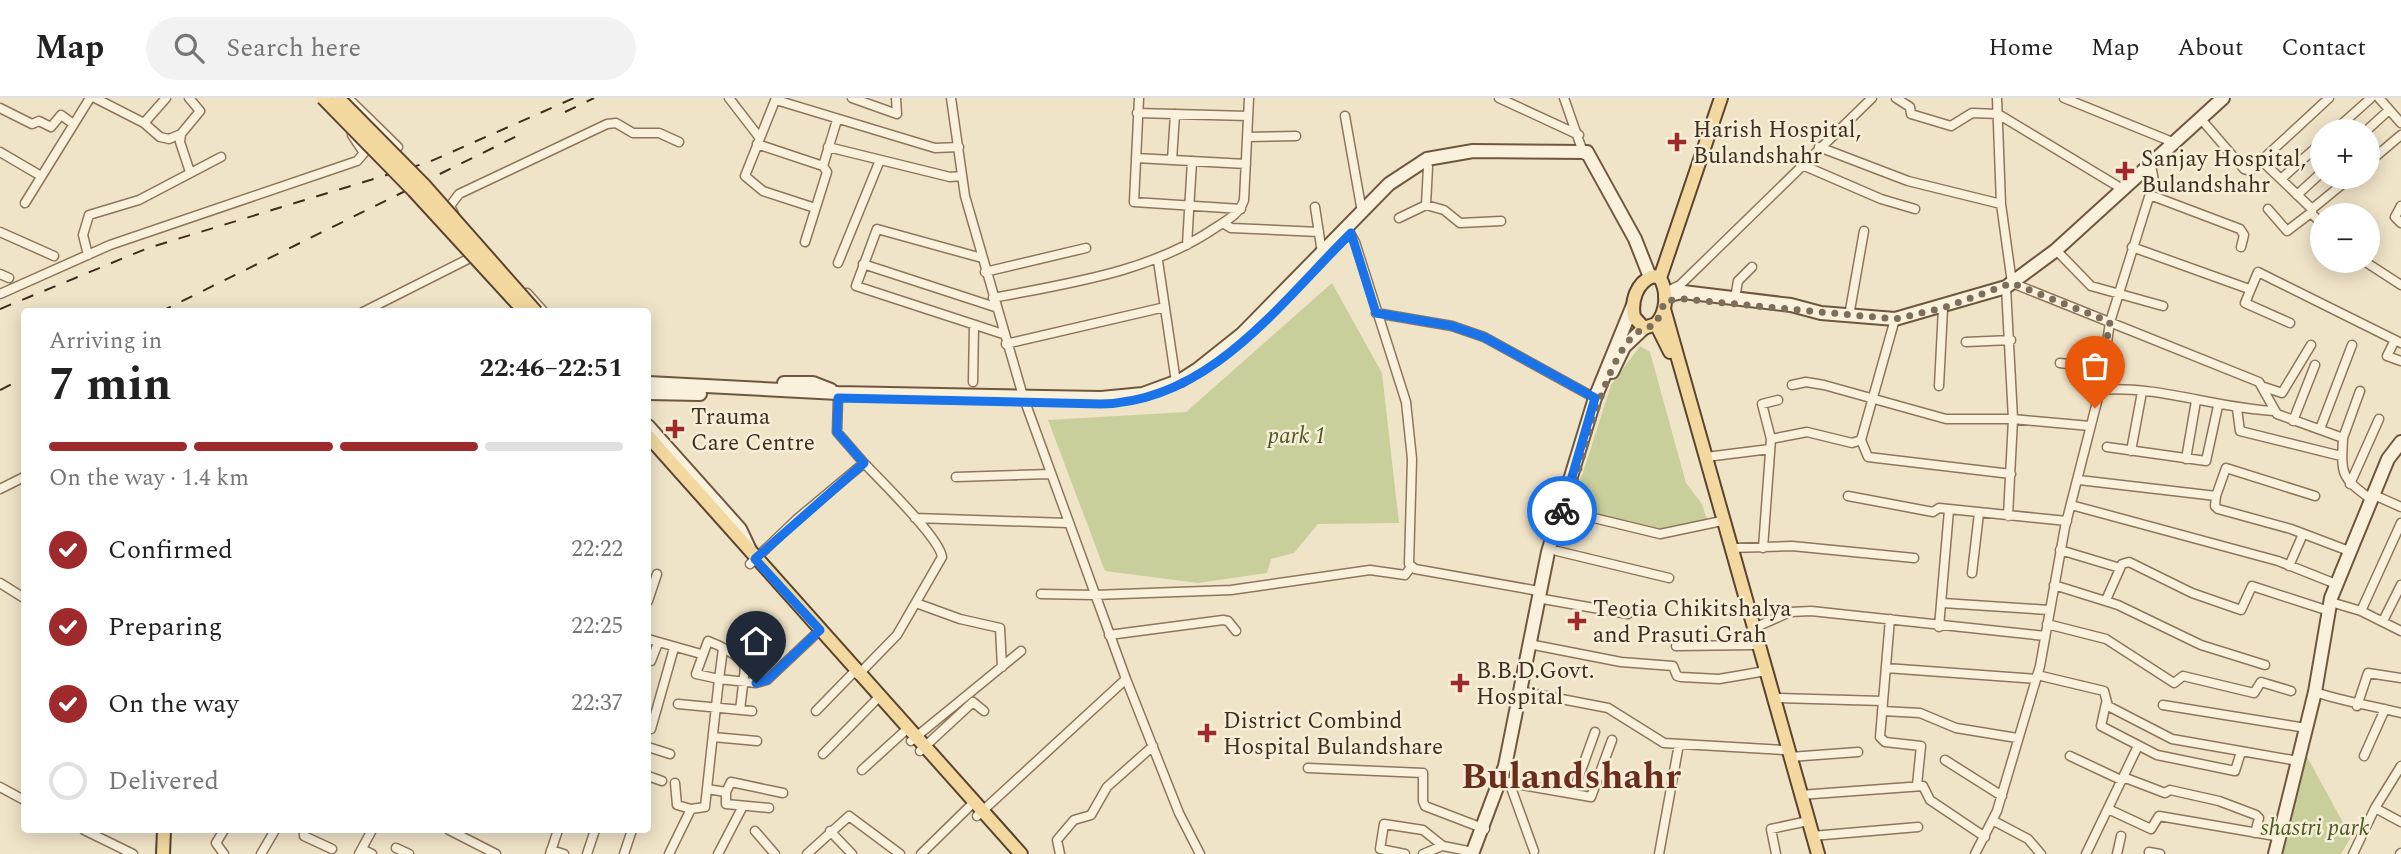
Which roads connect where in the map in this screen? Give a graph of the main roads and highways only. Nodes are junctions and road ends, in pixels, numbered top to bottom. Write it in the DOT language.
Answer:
graph roads {
  1 [pos="323,98"];
  2 [pos="338,98"];
  3 [pos="1714,98"];
  4 [pos="1721,98"];
  5 [pos="1652,278"];
  6 [pos="1664,299"];
  7 [pos="521,308"];
  8 [pos="532,308"];
  9 [pos="1650,326"];
  10 [pos="651,440"];
  11 [pos="651,452"];
  12 [pos="751,558"];
  13 [pos="1786,753"];
  14 [pos="1805,821"];
  15 [pos="164,833"];
  16 [pos="1012,853"];
  17 [pos="163,854"];
  18 [pos="1812,854"];
  19 [pos="1818,854"];
  1 -- 7 [label="main road, bridge"];
  2 -- 8 [label="main road, bridge"];
  3 -- 5 [label="main road"];
  4 -- 5 [label="main road"];
  5 -- 6 [label="main road"];
  5 -- 9 [label="main road"];
  6 -- 9 [label="main road"];
  6 -- 13 [label="main road"];
  9 -- 13 [label="main road"];
  10 -- 12 [label="main road"];
  11 -- 12 [label="main road"];
  12 -- 16 [label="main road"];
  13 -- 14 [label="main road"];
  13 -- 14 [label="main road"];
  14 -- 18 [label="main road"];
  14 -- 19 [label="main road"];
  15 -- 17 [label="main road"];
}
